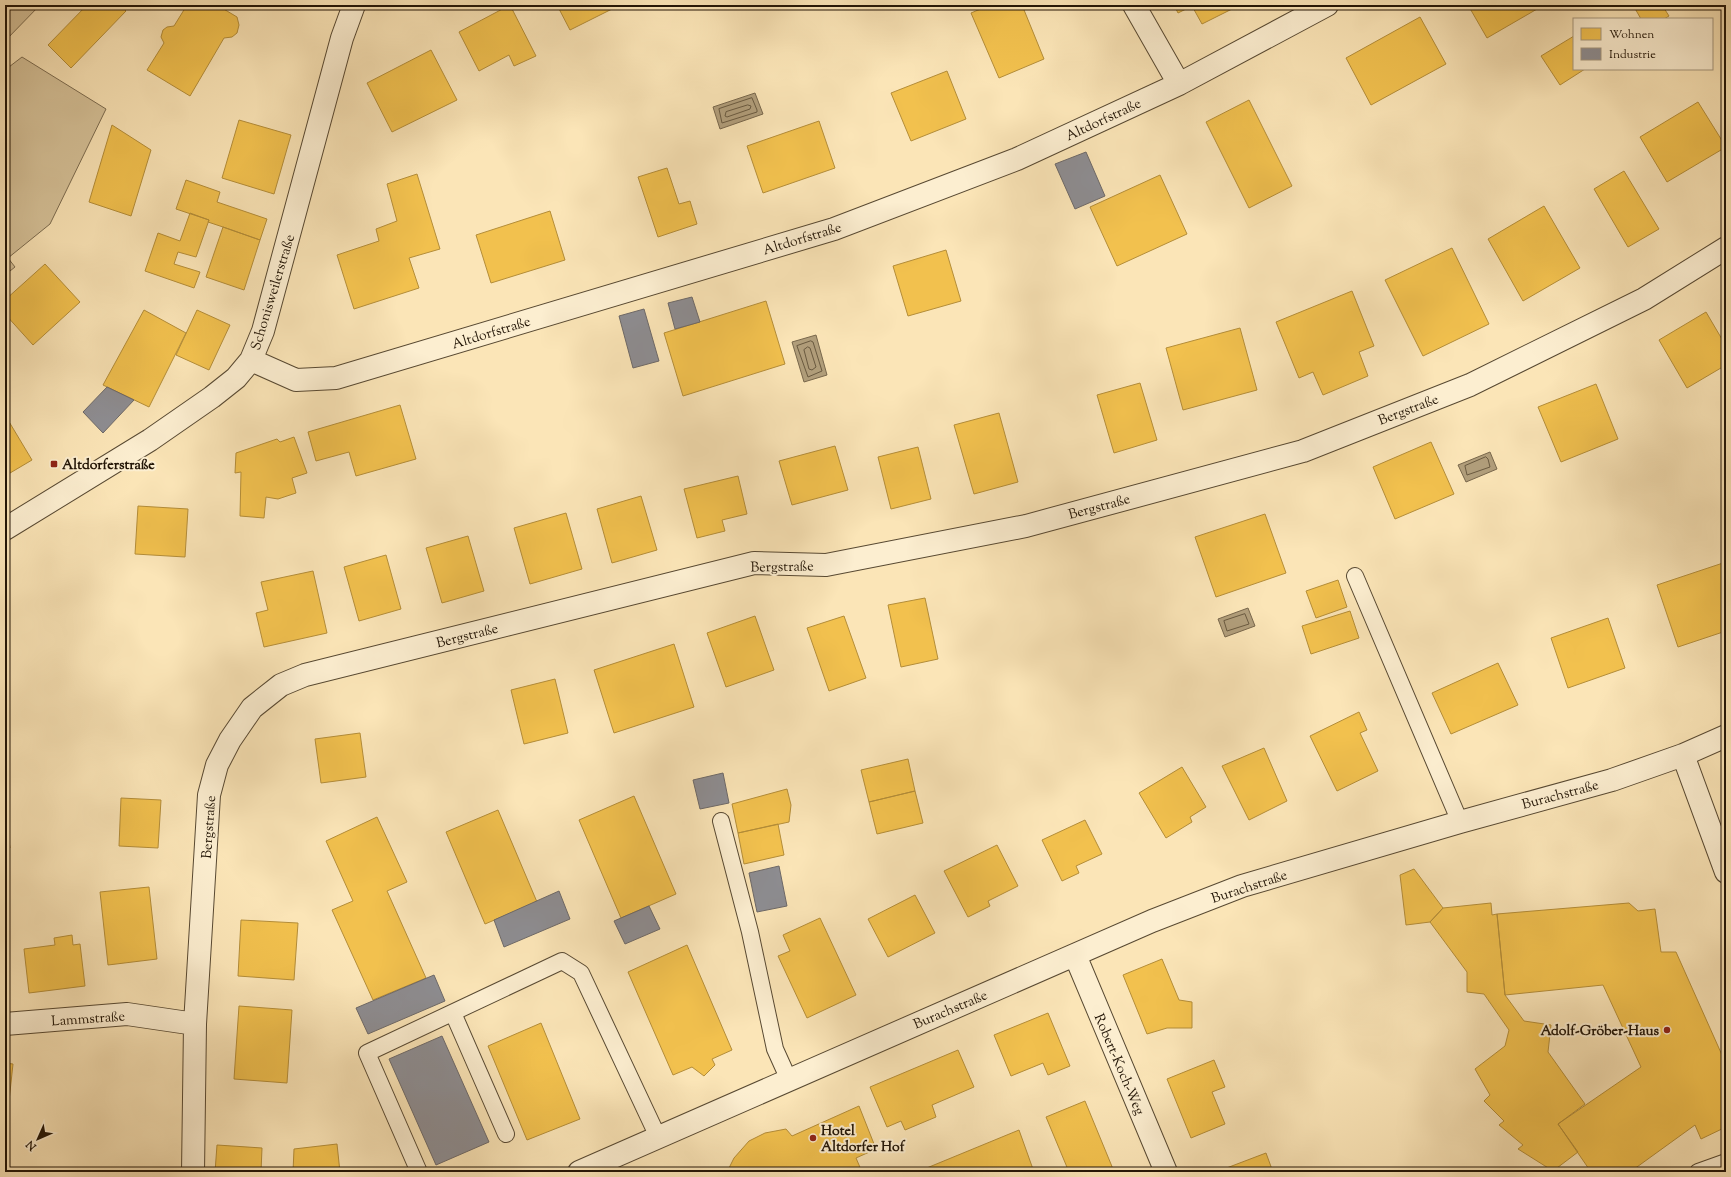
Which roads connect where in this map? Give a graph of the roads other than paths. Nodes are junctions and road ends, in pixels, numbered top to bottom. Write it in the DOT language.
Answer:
graph roads {
  1 [pos="354,5"];
  2 [pos="1134,5"];
  3 [pos="1326,5"];
  4 [pos="1178,84"];
  5 [pos="1726,248"];
  6 [pos="251,360"];
  7 [pos="5,529"];
  8 [pos="1355,576"];
  9 [pos="1726,736"];
  10 [pos="1682,755"];
  11 [pos="721,821"];
  12 [pos="1460,822"];
  13 [pos="1726,872"];
  14 [pos="1075,955"];
  15 [pos="453,1013"];
  16 [pos="5,1024"];
  17 [pos="195,1024"];
  18 [pos="789,1080"];
  19 [pos="506,1134"];
  20 [pos="658,1137"];
  21 [pos="1726,1162"];
  22 [pos="589,1170"];
  23 [pos="193,1172"];
  24 [pos="419,1172"];
  25 [pos="1166,1172"];
  26 [pos="1698,1172"];
  1 -- 6 [label="street, Schonisweilerstraße"];
  2 -- 4 [label="street"];
  3 -- 4 [label="street, Altdorfstraße"];
  4 -- 6 [label="street, Altdorfstraße"];
  5 -- 17 [label="street, Bergstraße"];
  6 -- 7 [label="street, Schonisweilerstraße"];
  8 -- 12 [label="lane"];
  9 -- 10 [label="street, Burachstraße"];
  10 -- 12 [label="street, Burachstraße"];
  10 -- 13 [label="street"];
  11 -- 18 [label="lane"];
  12 -- 14 [label="street, Burachstraße"];
  14 -- 18 [label="street, Burachstraße"];
  14 -- 25 [label="street, Robert-Koch-Weg"];
  15 -- 19 [label="lane"];
  15 -- 20 [label="lane"];
  15 -- 24 [label="lane"];
  16 -- 17 [label="street, Lammstraße"];
  17 -- 23 [label="street, Bergstraße"];
  18 -- 20 [label="street, Burachstraße"];
  20 -- 22 [label="street, Burachstraße"];
  21 -- 26 [label="lane"];
}
